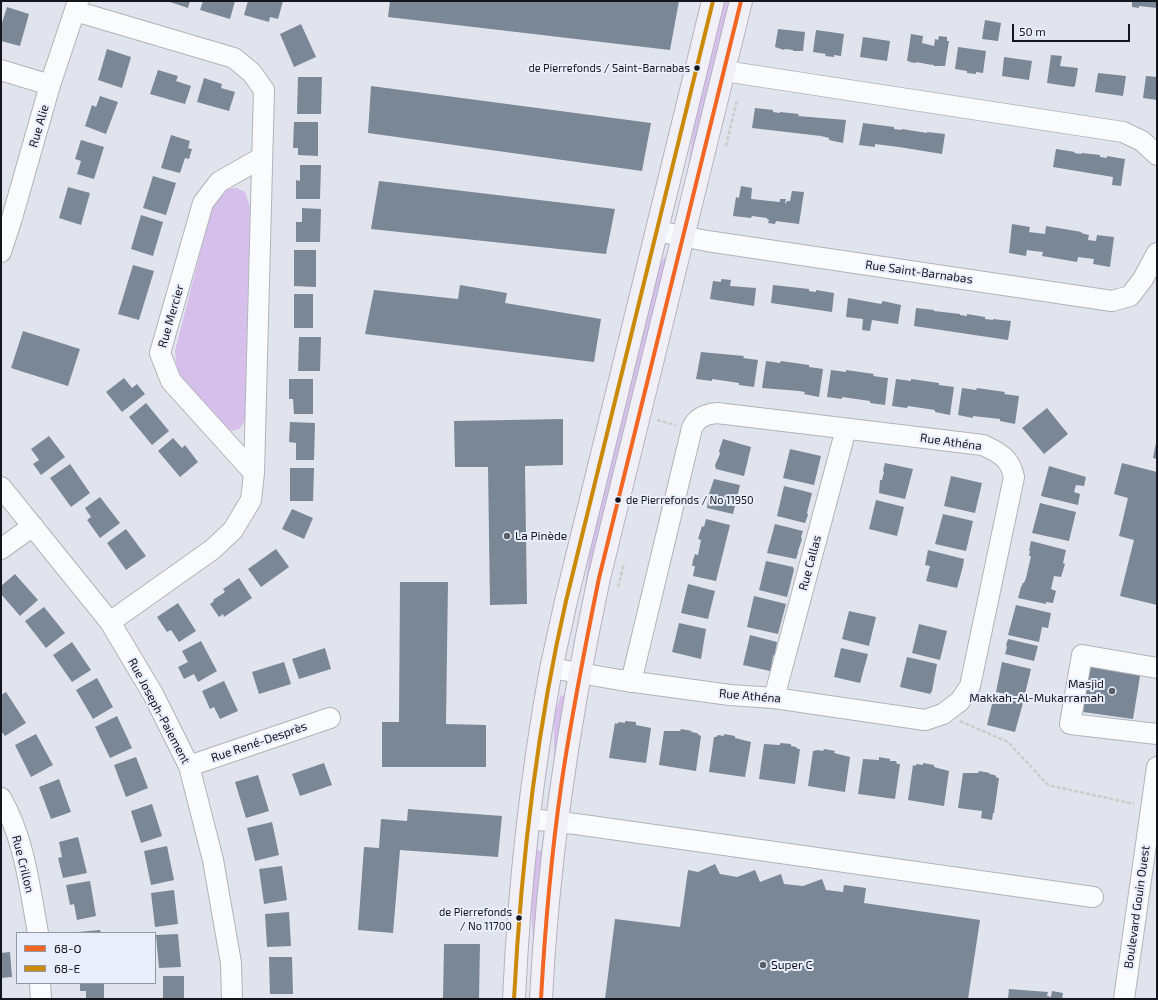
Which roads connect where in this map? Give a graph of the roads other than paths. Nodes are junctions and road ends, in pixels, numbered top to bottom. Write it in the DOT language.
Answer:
graph roads {
  1 [pos="713,1"];
  2 [pos="741,1"];
  3 [pos="76,6"];
  4 [pos="1,70"];
  5 [pos="724,71"];
  6 [pos="50,85"];
  7 [pos="1157,155"];
  8 [pos="261,158"];
  9 [pos="656,231"];
  10 [pos="684,236"];
  11 [pos="1,252"];
  12 [pos="1157,252"];
  13 [pos="846,429"];
  14 [pos="254,473"];
  15 [pos="1,487"];
  16 [pos="33,526"];
  17 [pos="1,549"];
  18 [pos="110,622"];
  19 [pos="552,668"];
  20 [pos="1157,668"];
  21 [pos="579,673"];
  22 [pos="632,682"];
  23 [pos="774,698"];
  24 [pos="330,718"];
  25 [pos="1157,734"];
  26 [pos="189,766"];
  27 [pos="1157,767"];
  28 [pos="1,798"];
  29 [pos="529,819"];
  30 [pos="556,822"];
  31 [pos="1093,897"];
  32 [pos="38,932"];
  33 [pos="40,984"];
  34 [pos="41,999"];
  35 [pos="232,999"];
  36 [pos="514,999"];
  37 [pos="541,999"];
  38 [pos="1124,999"];
  1 -- 9 [label="main road"];
  2 -- 5 [label="main road"];
  3 -- 6 [label="street, Rue Alie"];
  3 -- 8 [label="street"];
  4 -- 6 [label="street"];
  5 -- 7 [label="street"];
  5 -- 10 [label="main road"];
  6 -- 11 [label="street, Rue Alie"];
  8 -- 14 [label="street"];
  8 -- 14 [label="street, Rue Mercier"];
  9 -- 10 [label="street, Rue Saint-Barnabas"];
  9 -- 19 [label="main road"];
  10 -- 12 [label="street, Rue Saint-Barnabas"];
  10 -- 21 [label="main road"];
  13 -- 22 [label="street, Rue Athéna"];
  13 -- 23 [label="street, Rue Callas"];
  13 -- 23 [label="street, Rue Athéna"];
  14 -- 18 [label="street"];
  15 -- 16 [label="street, Rue Joseph-Paiement"];
  16 -- 17 [label="street"];
  16 -- 18 [label="street, Rue Joseph-Paiement"];
  18 -- 26 [label="street, Rue Joseph-Paiement"];
  19 -- 21 [label="street, Rue Athéna"];
  19 -- 29 [label="main road"];
  20 -- 25 [label="street"];
  21 -- 22 [label="street, Rue Athéna"];
  21 -- 30 [label="main road"];
  22 -- 23 [label="street, Rue Athéna"];
  24 -- 26 [label="street, Rue René-Desprès"];
  26 -- 35 [label="street, Rue Joseph-Paiement"];
  27 -- 38 [label="street, Boulevard Gouin Ouest"];
  28 -- 32 [label="street, Rue Crillon"];
  29 -- 30 [label="street"];
  29 -- 36 [label="main road"];
  30 -- 31 [label="street"];
  30 -- 37 [label="main road"];
  33 -- 34 [label="street"];
}
